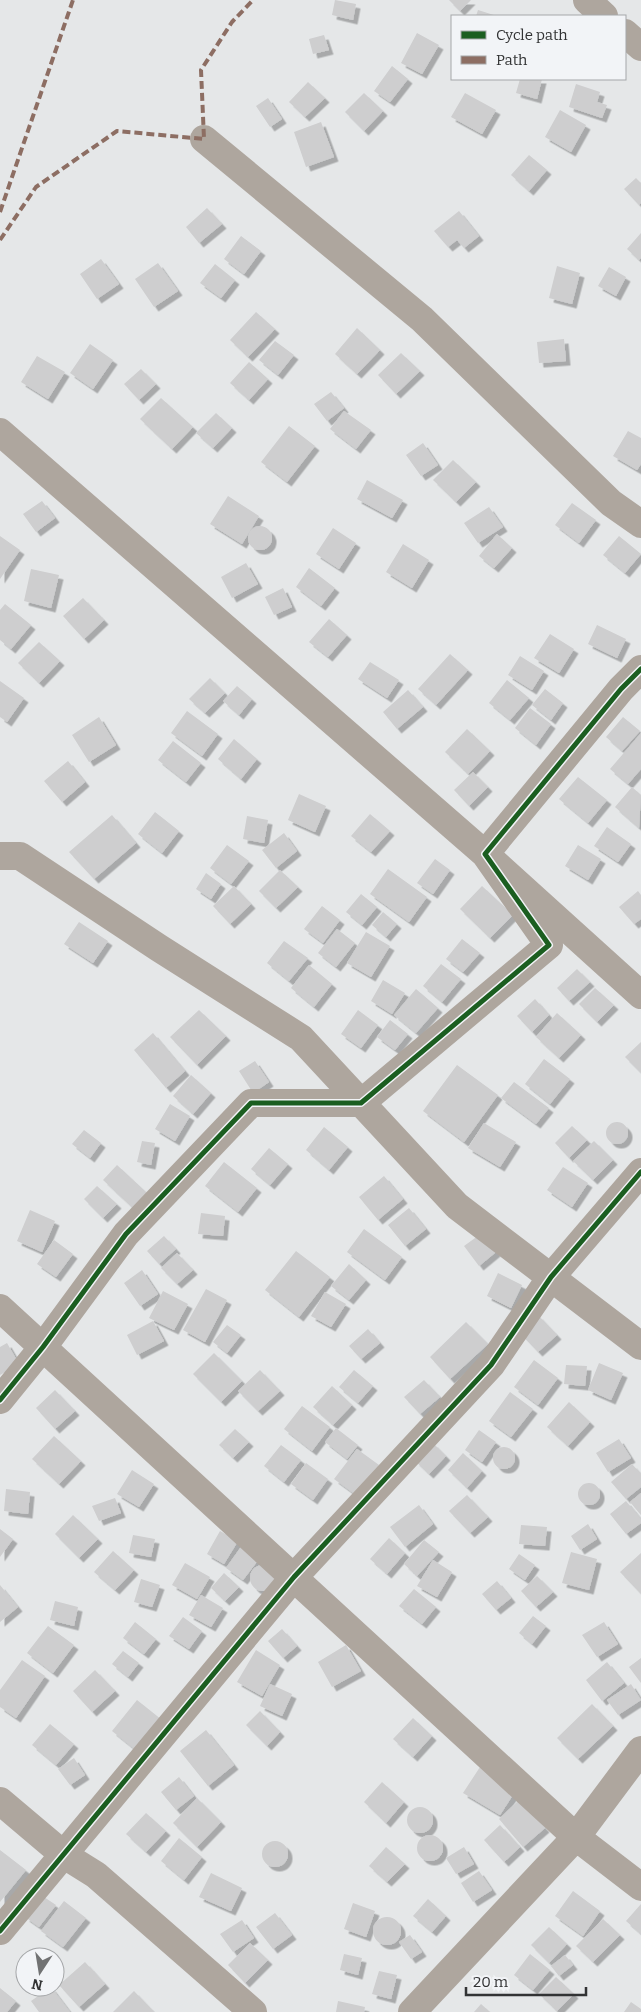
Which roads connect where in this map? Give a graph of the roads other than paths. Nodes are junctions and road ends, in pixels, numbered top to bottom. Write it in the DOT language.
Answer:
graph roads {
  1 [pos="587,0"];
  2 [pos="603,15"];
  3 [pos="626,34"];
  4 [pos="641,47"];
  5 [pos="204,139"];
  6 [pos="0,432"];
  7 [pos="641,524"];
  8 [pos="641,669"];
  9 [pos="485,854"];
  10 [pos="0,856"];
  11 [pos="641,995"];
  12 [pos="361,1104"];
  13 [pos="641,1172"];
  14 [pos="551,1278"];
  15 [pos="0,1308"];
  16 [pos="641,1346"];
  17 [pos="43,1347"];
  18 [pos="0,1400"];
  19 [pos="294,1577"];
  20 [pos="641,1750"];
  21 [pos="0,1801"];
  22 [pos="576,1837"];
  23 [pos="64,1855"];
  24 [pos="641,1887"];
  25 [pos="0,1931"];
  26 [pos="253,2012"];
  27 [pos="412,2012"];
  1 -- 2 [label="street"];
  3 -- 4 [label="street"];
  5 -- 7 [label="street"];
  6 -- 9 [label="street"];
  8 -- 9 [label="street"];
  9 -- 11 [label="street"];
  9 -- 12 [label="street"];
  10 -- 12 [label="street"];
  12 -- 14 [label="street"];
  12 -- 17 [label="street"];
  13 -- 14 [label="street"];
  14 -- 16 [label="street"];
  14 -- 19 [label="street"];
  15 -- 17 [label="street"];
  17 -- 18 [label="street"];
  17 -- 19 [label="street"];
  19 -- 22 [label="street"];
  19 -- 23 [label="street"];
  20 -- 22 [label="street"];
  21 -- 23 [label="street"];
  22 -- 24 [label="street"];
  22 -- 27 [label="street"];
  23 -- 25 [label="street"];
  23 -- 26 [label="street"];
}
